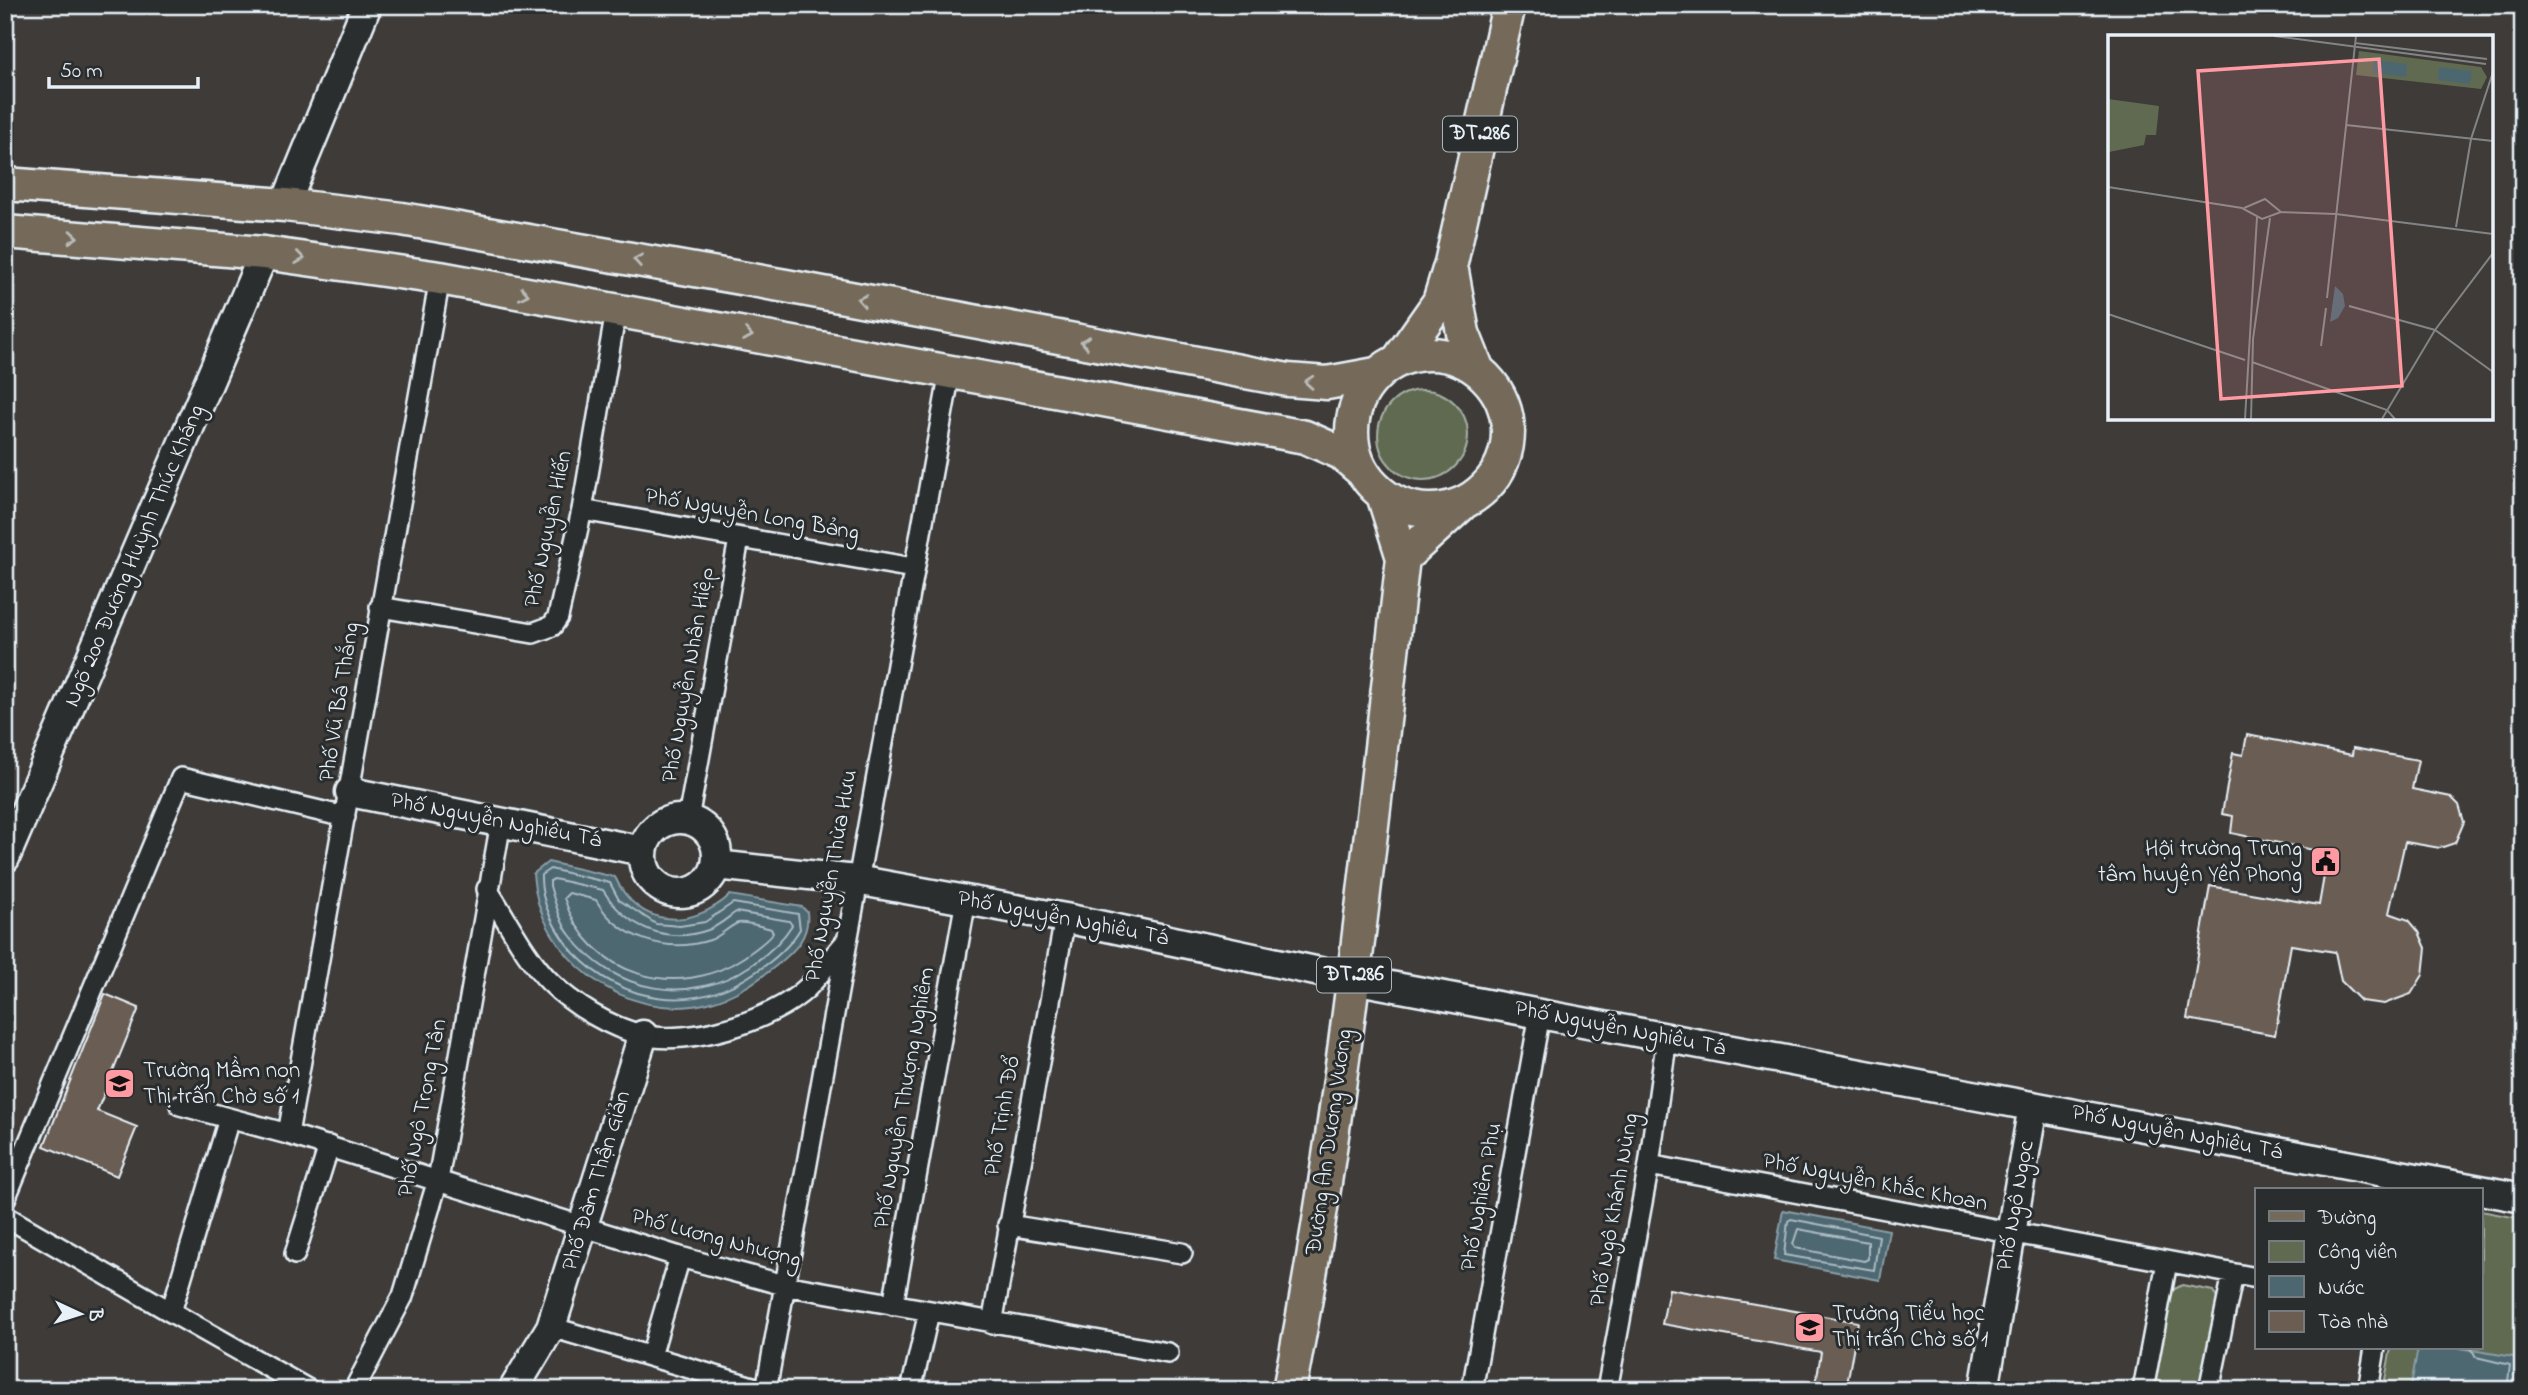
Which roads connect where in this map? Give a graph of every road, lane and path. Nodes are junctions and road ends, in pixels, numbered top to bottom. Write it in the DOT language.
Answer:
graph roads {
  1 [pos="367,5"];
  2 [pos="1509,5"];
  3 [pos="5,184"];
  4 [pos="285,205"];
  5 [pos="5,232"];
  6 [pos="264,253"];
  7 [pos="1451,263"];
  8 [pos="440,278"];
  9 [pos="616,311"];
  10 [pos="1387,366"];
  11 [pos="1477,368"];
  12 [pos="950,372"];
  13 [pos="1373,484"];
  14 [pos="1462,504"];
  15 [pos="582,510"];
  16 [pos="739,539"];
  17 [pos="1403,558"];
  18 [pos="913,568"];
  19 [pos="380,607"];
  20 [pos="348,805"];
  21 [pos="688,819"];
  22 [pos="500,822"];
  23 [pos="643,851"];
  24 [pos="5,858"];
  25 [pos="716,865"];
  26 [pos="856,880"];
  27 [pos="487,889"];
  28 [pos="966,900"];
  29 [pos="1065,918"];
  30 [pos="845,942"];
  31 [pos="1353,979"];
  32 [pos="1540,1014"];
  33 [pos="643,1035"];
  34 [pos="1667,1037"];
  35 [pos="180,1105"];
  36 [pos="2034,1106"];
  37 [pos="229,1119"];
  38 [pos="288,1134"];
  39 [pos="329,1146"];
  40 [pos="1649,1166"];
  41 [pos="438,1181"];
  42 [pos="2408,1183"];
  43 [pos="2446,1188"];
  44 [pos="2482,1193"];
  45 [pos="2523,1198"];
  46 [pos="5,1199"];
  47 [pos="5,1216"];
  48 [pos="1008,1225"];
  49 [pos="584,1227"];
  50 [pos="2012,1234"];
  51 [pos="295,1254"];
  52 [pos="1182,1254"];
  53 [pos="680,1257"];
  54 [pos="2167,1262"];
  55 [pos="2233,1274"];
  56 [pos="2255,1278"];
  57 [pos="785,1285"];
  58 [pos="893,1305"];
  59 [pos="171,1312"];
  60 [pos="929,1312"];
  61 [pos="992,1324"];
  62 [pos="551,1327"];
  63 [pos="2375,1350"];
  64 [pos="1168,1353"];
  65 [pos="651,1356"];
  66 [pos="309,1390"];
  67 [pos="354,1390"];
  68 [pos="513,1390"];
  69 [pos="764,1390"];
  70 [pos="911,1390"];
  71 [pos="1289,1390"];
  72 [pos="1472,1390"];
  73 [pos="1608,1390"];
  74 [pos="1984,1390"];
  75 [pos="2143,1390"];
  76 [pos="2209,1390"];
  77 [pos="2368,1390"];
  1 -- 4 [label="street"];
  2 -- 7 [label="main road, ĐT.286"];
  3 -- 4 [label="main road"];
  10 -- 4 [label="main road, one-way"];
  5 -- 6 [label="main road, one-way"];
  6 -- 8 [label="main road, one-way"];
  6 -- 24 [label="street, Ngõ 200 Đường Huỳnh Thúc Kháng"];
  7 -- 10 [label="main road, ĐT.286"];
  7 -- 11 [label="main road, ĐT.286"];
  8 -- 9 [label="main road, one-way"];
  8 -- 19 [label="street, Phố Vũ Bá Thắng"];
  9 -- 12 [label="main road, one-way"];
  9 -- 15 [label="street, Phố Nguyễn Hiến"];
  10 -- 11 [label="main road, ĐT.286"];
  10 -- 13 [label="main road, ĐT.286"];
  11 -- 14 [label="main road, ĐT.286"];
  12 -- 13 [label="main road"];
  12 -- 18 [label="street, Phố Nguyễn Thừa Hưu"];
  13 -- 14 [label="main road, ĐT.286"];
  13 -- 17 [label="main road, Đường An Dương Vương / ĐT.286"];
  14 -- 17 [label="main road, ĐT.286"];
  15 -- 16 [label="street, Phố Nguyễn Long Bảng"];
  15 -- 19 [label="street, Phố Nguyễn Hiến"];
  16 -- 18 [label="street, Phố Nguyễn Long Bảng"];
  16 -- 21 [label="street, Phố Nguyễn Nhân Hiệp"];
  17 -- 31 [label="main road, Đường An Dương Vương / ĐT.286"];
  18 -- 26 [label="street, Phố Nguyễn Thừa Hưu"];
  19 -- 20 [label="street, Phố Vũ Bá Thắng"];
  20 -- 22 [label="street, Phố Nguyễn Nghiêu Tá"];
  20 -- 38 [label="street, Phố Vũ Bá Thắng"];
  20 -- 46 [label="street"];
  21 -- 23 [label="street"];
  21 -- 25 [label="street"];
  22 -- 23 [label="street, Phố Nguyễn Nghiêu Tá"];
  22 -- 27 [label="street, Phố Ngô Trọng Tân"];
  23 -- 25 [label="street"];
  25 -- 26 [label="street, Phố Nguyễn Nghiêu Tá"];
  26 -- 28 [label="street, Phố Nguyễn Nghiêu Tá"];
  26 -- 30 [label="street, Phố Nguyễn Thừa Hưu"];
  27 -- 33 [label="street"];
  27 -- 41 [label="street, Phố Ngô Trọng Tân"];
  28 -- 29 [label="street, Phố Nguyễn Nghiêu Tá"];
  28 -- 58 [label="street, Phố Nguyễn Thượng Nghiêm"];
  29 -- 31 [label="street, Phố Nguyễn Nghiêu Tá"];
  29 -- 48 [label="street, Phố Trịnh Đổ"];
  30 -- 33 [label="street"];
  30 -- 57 [label="street, Phố Nguyễn Thừa Hưu"];
  31 -- 32 [label="street, Phố Nguyễn Nghiêu Tá"];
  31 -- 71 [label="main road, Đường An Dương Vương / ĐT.286"];
  32 -- 34 [label="street, Phố Nguyễn Nghiêu Tá"];
  32 -- 72 [label="street, Phố Nghiêm Phụ"];
  33 -- 49 [label="street, Phố Đàm Thận Giản"];
  34 -- 36 [label="street, Phố Nguyễn Nghiêu Tá"];
  34 -- 40 [label="street, Phố Ngô Khánh Nùng"];
  35 -- 37 [label="street, Phố Lương Nhượng"];
  36 -- 42 [label="street, Phố Nguyễn Nghiêu Tá"];
  36 -- 50 [label="street, Phố Ngô Ngọc"];
  37 -- 38 [label="street, Phố Lương Nhượng"];
  37 -- 59 [label="street"];
  38 -- 39 [label="street, Phố Lương Nhượng"];
  39 -- 41 [label="street, Phố Lương Nhượng"];
  39 -- 51 [label="street"];
  40 -- 50 [label="street, Phố Nguyễn Khắc Khoan"];
  40 -- 73 [label="street, Phố Ngô Khánh Nùng"];
  41 -- 49 [label="street, Phố Lương Nhượng"];
  41 -- 67 [label="street, Phố Ngô Trọng Tân"];
  42 -- 43 [label="street, Phố Nguyễn Nghiêu Tá"];
  44 -- 45 [label="street, Phố Nguyễn Nghiêu Tá"];
  47 -- 59 [label="street"];
  48 -- 52 [label="street"];
  48 -- 61 [label="street, Phố Trịnh Đổ"];
  49 -- 53 [label="street, Phố Lương Nhượng"];
  49 -- 62 [label="street, Phố Đàm Thận Giản"];
  50 -- 54 [label="street, Phố Nguyễn Khắc Khoan"];
  50 -- 74 [label="street, Phố Ngô Ngọc"];
  53 -- 57 [label="street, Phố Lương Nhượng"];
  53 -- 65 [label="street"];
  54 -- 55 [label="street, Phố Nguyễn Khắc Khoan"];
  54 -- 75 [label="street"];
  55 -- 56 [label="street, Phố Nguyễn Khắc Khoan"];
  55 -- 76 [label="street"];
  57 -- 58 [label="street, Phố Lương Nhượng"];
  57 -- 69 [label="street, Phố Nguyễn Thừa Hưu"];
  58 -- 60 [label="street, Phố Lương Nhượng"];
  59 -- 66 [label="street"];
  60 -- 61 [label="street, Phố Lương Nhượng"];
  60 -- 70 [label="street"];
  61 -- 64 [label="street, Phố Lương Nhượng"];
  62 -- 65 [label="street"];
  62 -- 68 [label="street, Phố Đàm Thận Giản"];
  63 -- 77 [label="street"];
  65 -- 69 [label="street"];
}
